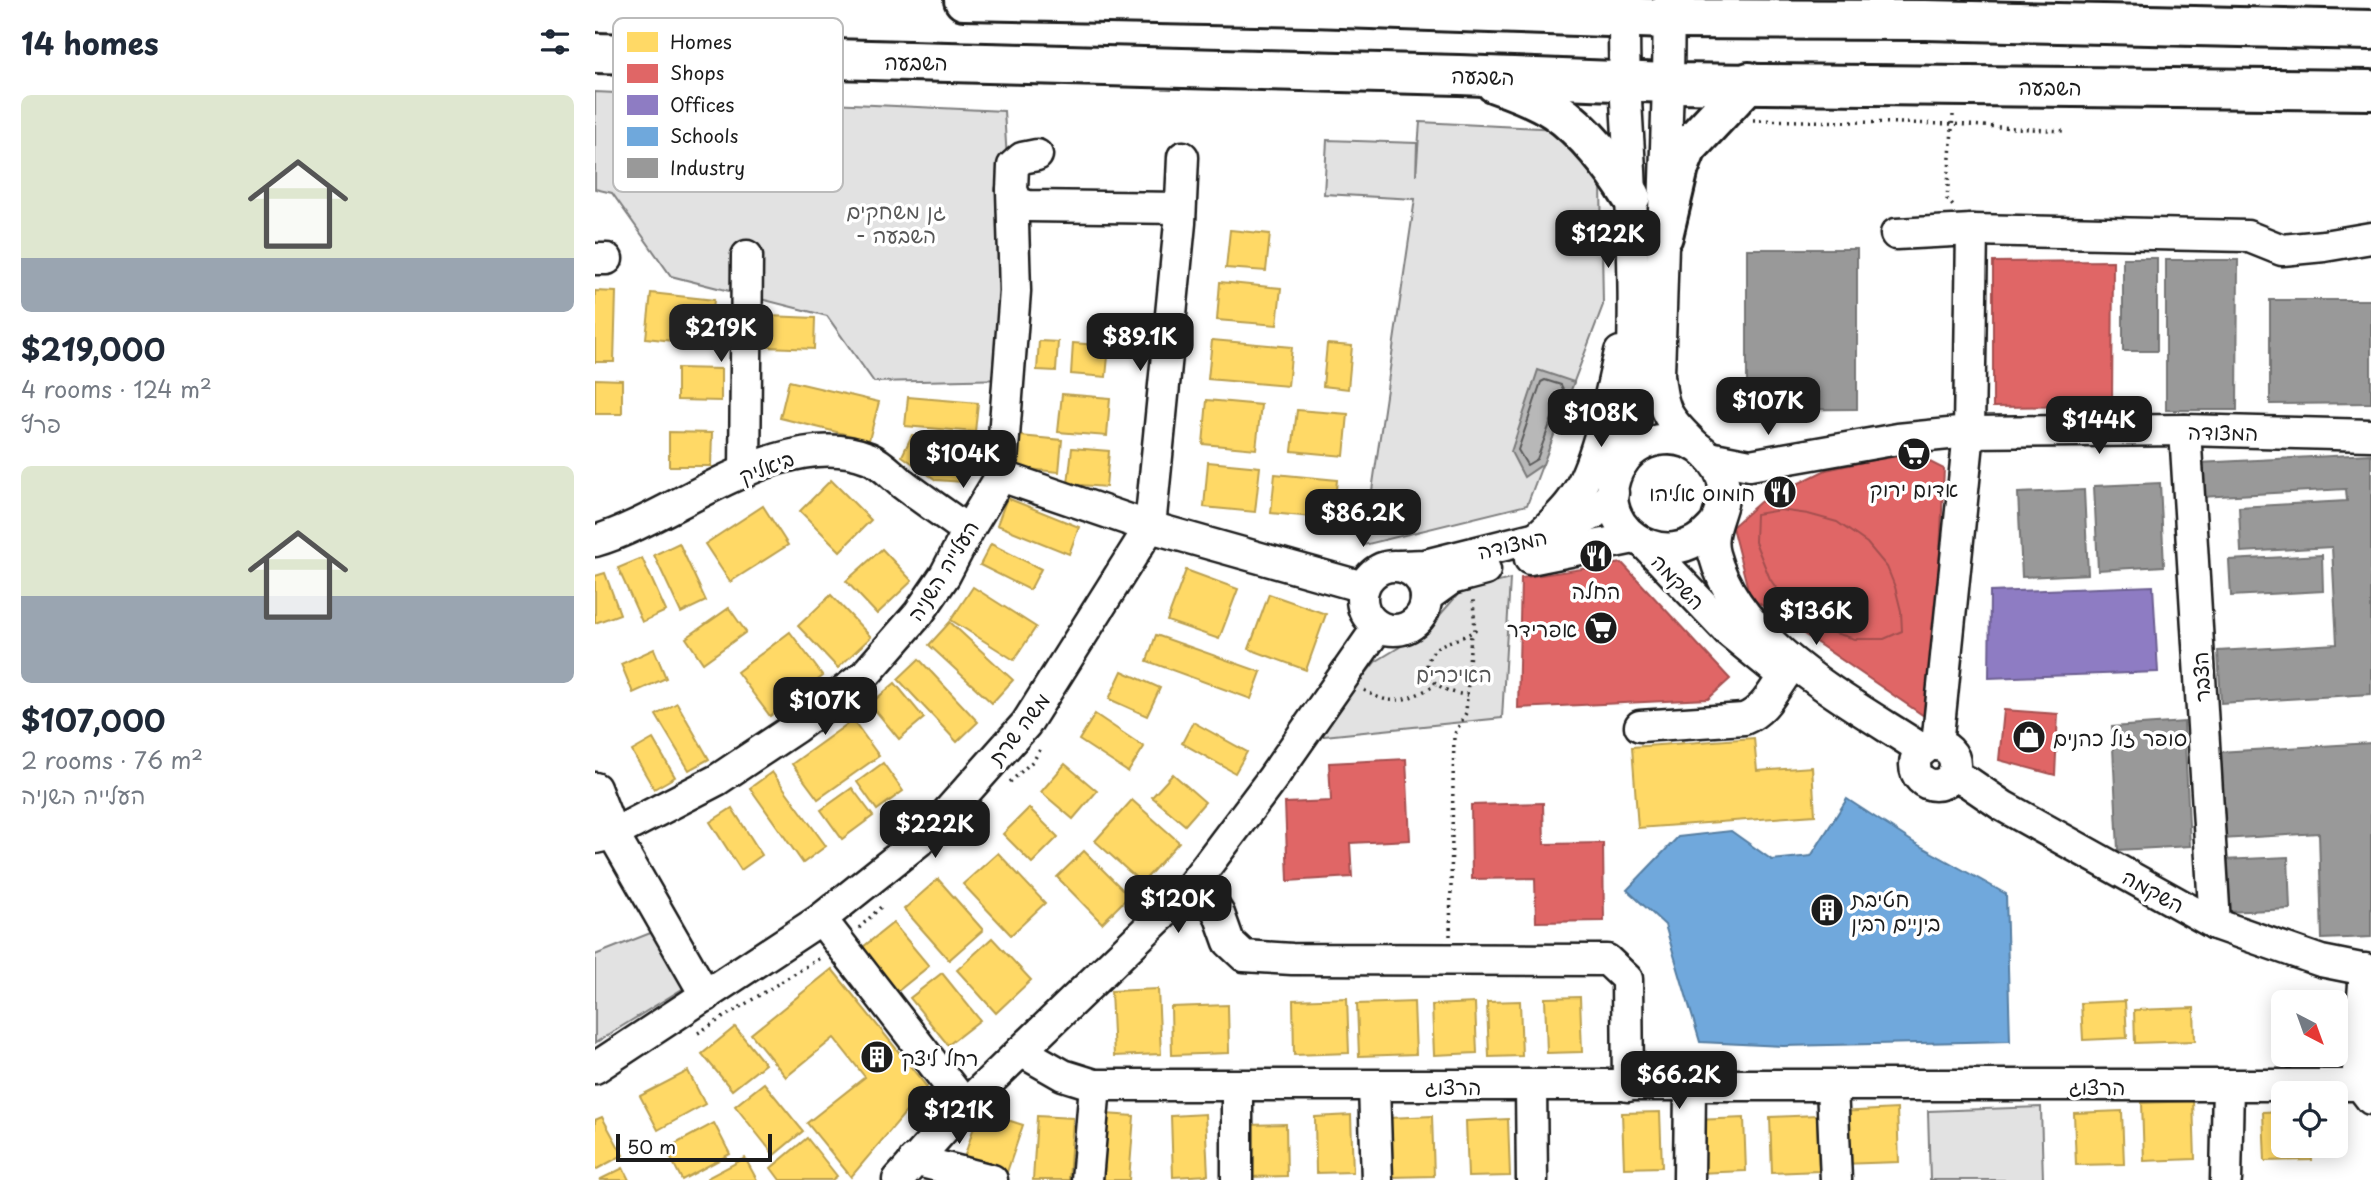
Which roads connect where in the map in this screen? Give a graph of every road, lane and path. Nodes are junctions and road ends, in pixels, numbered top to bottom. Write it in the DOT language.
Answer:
graph roads {
  1 [pos="964,0"];
  2 [pos="1704,0"];
  3 [pos="1372,4"];
  4 [pos="1572,8"];
  5 [pos="1625,9"];
  6 [pos="1669,9"];
  7 [pos="1754,19"];
  8 [pos="2371,30"];
  9 [pos="595,53"];
  10 [pos="613,53"];
  11 [pos="843,59"];
  12 [pos="1459,75"];
  13 [pos="1625,80"];
  14 [pos="1749,82"];
  15 [pos="1668,83"];
  16 [pos="1954,85"];
  17 [pos="2371,90"];
  18 [pos="1743,124"];
  19 [pos="1952,124"];
  20 [pos="2063,131"];
  21 [pos="1037,155"];
  22 [pos="1183,157"];
  23 [pos="1012,190"];
  24 [pos="1631,196"];
  25 [pos="1947,198"];
  26 [pos="1180,216"];
  27 [pos="1972,230"];
  28 [pos="1896,234"];
  29 [pos="1663,236"];
  30 [pos="2371,238"];
  31 [pos="747,256"];
  32 [pos="1634,294"];
  33 [pos="2186,430"];
  34 [pos="1969,432"];
  35 [pos="2371,435"];
  36 [pos="1702,451"];
  37 [pos="1824,451"];
  38 [pos="1623,461"];
  39 [pos="745,472"];
  40 [pos="1001,476"];
  41 [pos="1613,493"];
  42 [pos="1719,516"];
  43 [pos="1150,527"];
  44 [pos="968,531"];
  45 [pos="1537,537"];
  46 [pos="595,541"];
  47 [pos="1640,542"];
  48 [pos="1400,566"];
  49 [pos="1472,573"];
  50 [pos="1363,587"];
  51 [pos="1426,597"];
  52 [pos="1378,627"];
  53 [pos="1471,633"];
  54 [pos="1784,676"];
  55 [pos="1343,678"];
  56 [pos="1436,685"];
  57 [pos="1468,695"];
  58 [pos="1640,726"];
  59 [pos="1925,753"];
  60 [pos="595,788"];
  61 [pos="604,836"];
  62 [pos="1197,879"];
  63 [pos="821,919"];
  64 [pos="2215,924"];
  65 [pos="1450,960"];
  66 [pos="2368,970"];
  67 [pos="706,996"];
  68 [pos="1021,1051"];
  69 [pos="595,1068"];
  70 [pos="1095,1085"];
  71 [pos="1237,1086"];
  72 [pos="1374,1086"];
  73 [pos="1531,1086"];
  74 [pos="1628,1086"];
  75 [pos="1690,1086"];
  76 [pos="1832,1086"];
  77 [pos="2228,1086"];
  78 [pos="2363,1090"];
  79 [pos="965,1105"];
  80 [pos="906,1170"];
  81 [pos="992,1180"];
  82 [pos="1087,1180"];
  83 [pos="1237,1180"];
  84 [pos="1377,1180"];
  85 [pos="1532,1180"];
  86 [pos="1689,1180"];
  87 [pos="1836,1180"];
  88 [pos="2225,1180"];
  1 -- 3 [label="highway"];
  2 -- 7 [label="highway"];
  3 -- 4 [label="highway"];
  4 -- 5 [label="highway"];
  5 -- 6 [label="highway"];
  5 -- 13 [label="street"];
  6 -- 7 [label="highway"];
  6 -- 15 [label="street"];
  7 -- 8 [label="highway"];
  9 -- 10 [label="highway, השבעה"];
  11 -- 12 [label="highway, השבעה"];
  12 -- 13 [label="highway, השבעה"];
  12 -- 24 [label="highway"];
  13 -- 15 [label="highway, השבעה"];
  13 -- 24 [label="street"];
  14 -- 15 [label="highway, השבעה"];
  14 -- 16 [label="highway, השבעה"];
  14 -- 29 [label="highway"];
  15 -- 29 [label="street"];
  16 -- 17 [label="highway, השבעה"];
  16 -- 19 [label="path"];
  18 -- 19 [label="path"];
  19 -- 20 [label="path"];
  19 -- 25 [label="path"];
  21 -- 23 [label="street"];
  22 -- 26 [label="street, משה שרת"];
  23 -- 26 [label="street"];
  23 -- 40 [label="street"];
  24 -- 32 [label="street"];
  26 -- 43 [label="street, משה שרת"];
  27 -- 28 [label="street"];
  27 -- 30 [label="street"];
  27 -- 34 [label="street"];
  29 -- 36 [label="street"];
  31 -- 39 [label="street"];
  32 -- 38 [label="street"];
  32 -- 45 [label="street"];
  33 -- 34 [label="street, המצודה"];
  33 -- 35 [label="street, המצודה"];
  33 -- 64 [label="street, הצבר"];
  34 -- 37 [label="street, המצודה"];
  34 -- 59 [label="street"];
  36 -- 37 [label="street, המצודה"];
  36 -- 38 [label="street"];
  36 -- 42 [label="street"];
  37 -- 42 [label="street, המצודה"];
  38 -- 41 [label="street"];
  39 -- 44 [label="street, ביאליק"];
  39 -- 46 [label="street, ביאליק"];
  40 -- 43 [label="street"];
  40 -- 44 [label="street, העלייה השניה"];
  41 -- 45 [label="street, המצודה"];
  41 -- 47 [label="street"];
  42 -- 47 [label="street"];
  42 -- 59 [label="street, השקמה"];
  43 -- 50 [label="street"];
  43 -- 63 [label="street, משה שרת"];
  44 -- 61 [label="street, העלייה השניה"];
  45 -- 48 [label="street, המצודה"];
  47 -- 49 [label="street, המצודה"];
  47 -- 54 [label="street, השקמה"];
  48 -- 50 [label="street"];
  48 -- 51 [label="street"];
  49 -- 51 [label="street, המצודה"];
  49 -- 53 [label="path"];
  50 -- 52 [label="street"];
  51 -- 52 [label="street"];
  52 -- 55 [label="street"];
  53 -- 56 [label="path"];
  53 -- 57 [label="path"];
  54 -- 58 [label="street"];
  54 -- 59 [label="street, השקמה"];
  55 -- 56 [label="path"];
  55 -- 62 [label="street"];
  56 -- 57 [label="path"];
  57 -- 65 [label="path"];
  59 -- 64 [label="street, השקמה"];
  60 -- 61 [label="street"];
  61 -- 67 [label="street"];
  62 -- 65 [label="street"];
  62 -- 68 [label="street"];
  63 -- 67 [label="street, משה שרת"];
  63 -- 79 [label="street"];
  64 -- 66 [label="street, השקמה"];
  65 -- 74 [label="street"];
  66 -- 78 [label="street"];
  67 -- 69 [label="street, משה שרת"];
  68 -- 70 [label="street, הרצוג"];
  68 -- 79 [label="street"];
  70 -- 71 [label="street, הרצוג"];
  70 -- 82 [label="street"];
  71 -- 72 [label="street, הרצוג"];
  71 -- 83 [label="street"];
  72 -- 73 [label="street, הרצוג"];
  72 -- 84 [label="street"];
  73 -- 74 [label="street, הרצוג"];
  73 -- 85 [label="street"];
  74 -- 75 [label="street, הרצוג"];
  75 -- 76 [label="street, הרצוג"];
  75 -- 86 [label="street"];
  76 -- 77 [label="street, הרצוג"];
  76 -- 87 [label="street"];
  77 -- 78 [label="street, הרצוג"];
  77 -- 88 [label="street"];
  79 -- 80 [label="street"];
  80 -- 81 [label="street"];
}
